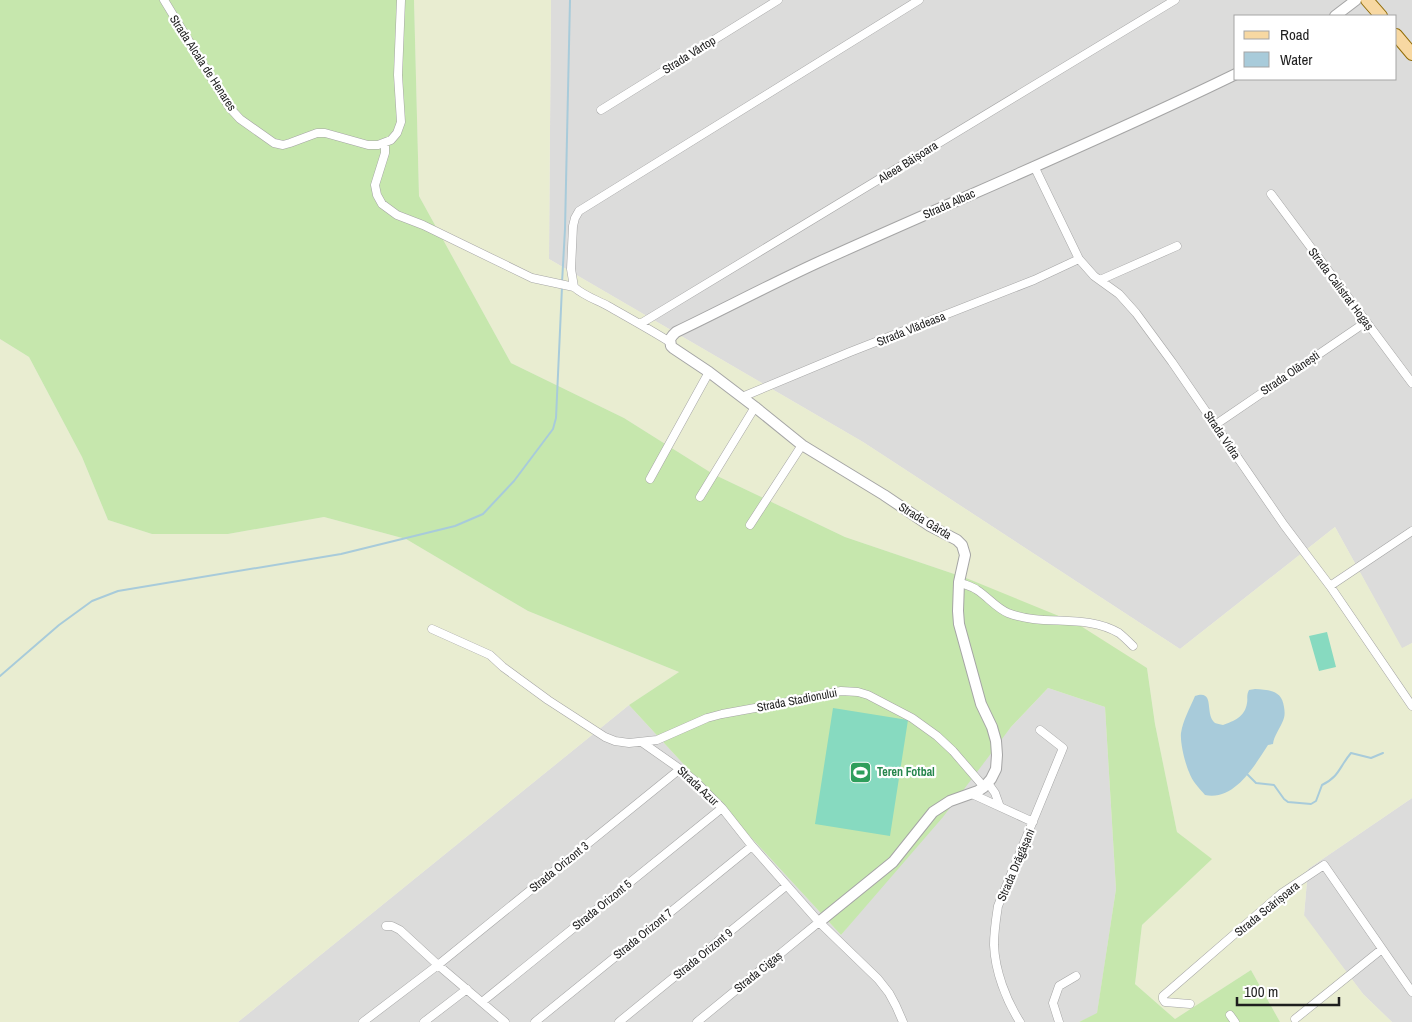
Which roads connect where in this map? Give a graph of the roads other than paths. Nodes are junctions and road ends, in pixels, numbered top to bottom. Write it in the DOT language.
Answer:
graph roads {
  1 [pos="164,0"];
  2 [pos="401,0"];
  3 [pos="778,0"];
  4 [pos="919,0"];
  5 [pos="1175,0"];
  6 [pos="1356,0"];
  7 [pos="1367,0"];
  8 [pos="1336,15"];
  9 [pos="1380,15"];
  10 [pos="1397,36"];
  11 [pos="1412,54"];
  12 [pos="1234,75"];
  13 [pos="601,110"];
  14 [pos="385,143"];
  15 [pos="1034,166"];
  16 [pos="1271,194"];
  17 [pos="1178,246"];
  18 [pos="1079,259"];
  19 [pos="1100,280"];
  20 [pos="571,287"];
  21 [pos="1366,322"];
  22 [pos="640,324"];
  23 [pos="670,342"];
  24 [pos="709,372"];
  25 [pos="1412,383"];
  26 [pos="742,397"];
  27 [pos="754,406"];
  28 [pos="1215,424"];
  29 [pos="802,445"];
  30 [pos="650,479"];
  31 [pos="700,497"];
  32 [pos="750,525"];
  33 [pos="1412,531"];
  34 [pos="960,582"];
  35 [pos="1330,586"];
  36 [pos="432,629"];
  37 [pos="1133,646"];
  38 [pos="1412,706"];
  39 [pos="1040,730"];
  40 [pos="643,743"];
  41 [pos="680,769"];
  42 [pos="986,785"];
  43 [pos="972,794"];
  44 [pos="1000,806"];
  45 [pos="722,808"];
  46 [pos="1034,822"];
  47 [pos="752,846"];
  48 [pos="786,886"];
  49 [pos="819,922"];
  50 [pos="386,926"];
  51 [pos="1382,949"];
  52 [pos="438,965"];
  53 [pos="1076,976"];
  54 [pos="466,989"];
  55 [pos="1412,992"];
  56 [pos="482,1002"];
  57 [pos="1190,1004"];
  58 [pos="1295,1019"];
  59 [pos="363,1022"];
  60 [pos="424,1022"];
  61 [pos="505,1022"];
  62 [pos="535,1022"];
  63 [pos="619,1022"];
  64 [pos="697,1022"];
  65 [pos="903,1022"];
  66 [pos="1020,1022"];
  67 [pos="1059,1022"];
  1 -- 14 [label="street, Strada Alcala de Henares"];
  2 -- 14 [label="street"];
  3 -- 13 [label="street, Strada Vârtop"];
  4 -- 20 [label="street"];
  5 -- 22 [label="street, Aleea Băișoara"];
  6 -- 8 [label="street"];
  7 -- 9 [label="main road"];
  10 -- 11 [label="main road"];
  12 -- 15 [label="street, Strada Albac"];
  14 -- 20 [label="street, Strada Gârda"];
  15 -- 18 [label="street, Strada Vidra"];
  15 -- 23 [label="street, Strada Albac"];
  16 -- 21 [label="street, Strada Calistrat Hogaș"];
  17 -- 19 [label="street"];
  18 -- 19 [label="street, Strada Vidra"];
  18 -- 26 [label="street, Strada Vlădeasa"];
  19 -- 28 [label="street, Strada Vidra"];
  20 -- 22 [label="street, Strada Gârda"];
  21 -- 25 [label="street, Strada Calistrat Hogaș"];
  21 -- 28 [label="street, Strada Olănești"];
  22 -- 23 [label="street, Strada Gârda"];
  23 -- 24 [label="street, Strada Gârda"];
  24 -- 26 [label="street, Strada Gârda"];
  24 -- 30 [label="street"];
  26 -- 27 [label="street, Strada Gârda"];
  27 -- 29 [label="street, Strada Gârda"];
  27 -- 31 [label="street"];
  28 -- 35 [label="street, Strada Vidra"];
  29 -- 32 [label="street"];
  29 -- 34 [label="street, Strada Gârda"];
  33 -- 35 [label="street"];
  34 -- 37 [label="street"];
  34 -- 42 [label="street, Strada Gârda"];
  35 -- 38 [label="street, Strada Vidra"];
  36 -- 40 [label="street"];
  39 -- 46 [label="street, Strada Drăgășani"];
  40 -- 41 [label="street, Strada Azur"];
  40 -- 42 [label="street, Strada Stadionului"];
  41 -- 45 [label="street, Strada Azur"];
  41 -- 52 [label="street, Strada Orizont 3"];
  42 -- 43 [label="street"];
  42 -- 44 [label="street"];
  43 -- 44 [label="street, Strada Drăgășani"];
  43 -- 49 [label="street"];
  44 -- 46 [label="street, Strada Drăgășani"];
  45 -- 47 [label="street, Strada Azur"];
  45 -- 56 [label="street, Strada Orizont 5"];
  46 -- 66 [label="street, Strada Drăgășani"];
  47 -- 48 [label="street, Strada Azur"];
  47 -- 62 [label="street, Strada Orizont 7"];
  48 -- 49 [label="street, Strada Azur"];
  48 -- 63 [label="street, Strada Orizont 9"];
  49 -- 64 [label="street, Strada Cigaș"];
  49 -- 65 [label="street, Strada Azur"];
  50 -- 52 [label="street"];
  51 -- 55 [label="street, Strada Scărișoara"];
  51 -- 57 [label="street, Strada Scărișoara"];
  51 -- 58 [label="street"];
  52 -- 54 [label="street"];
  52 -- 59 [label="street, Strada Orizont 3"];
  53 -- 67 [label="street"];
  54 -- 56 [label="street"];
  54 -- 60 [label="street"];
  56 -- 61 [label="street"];
}
